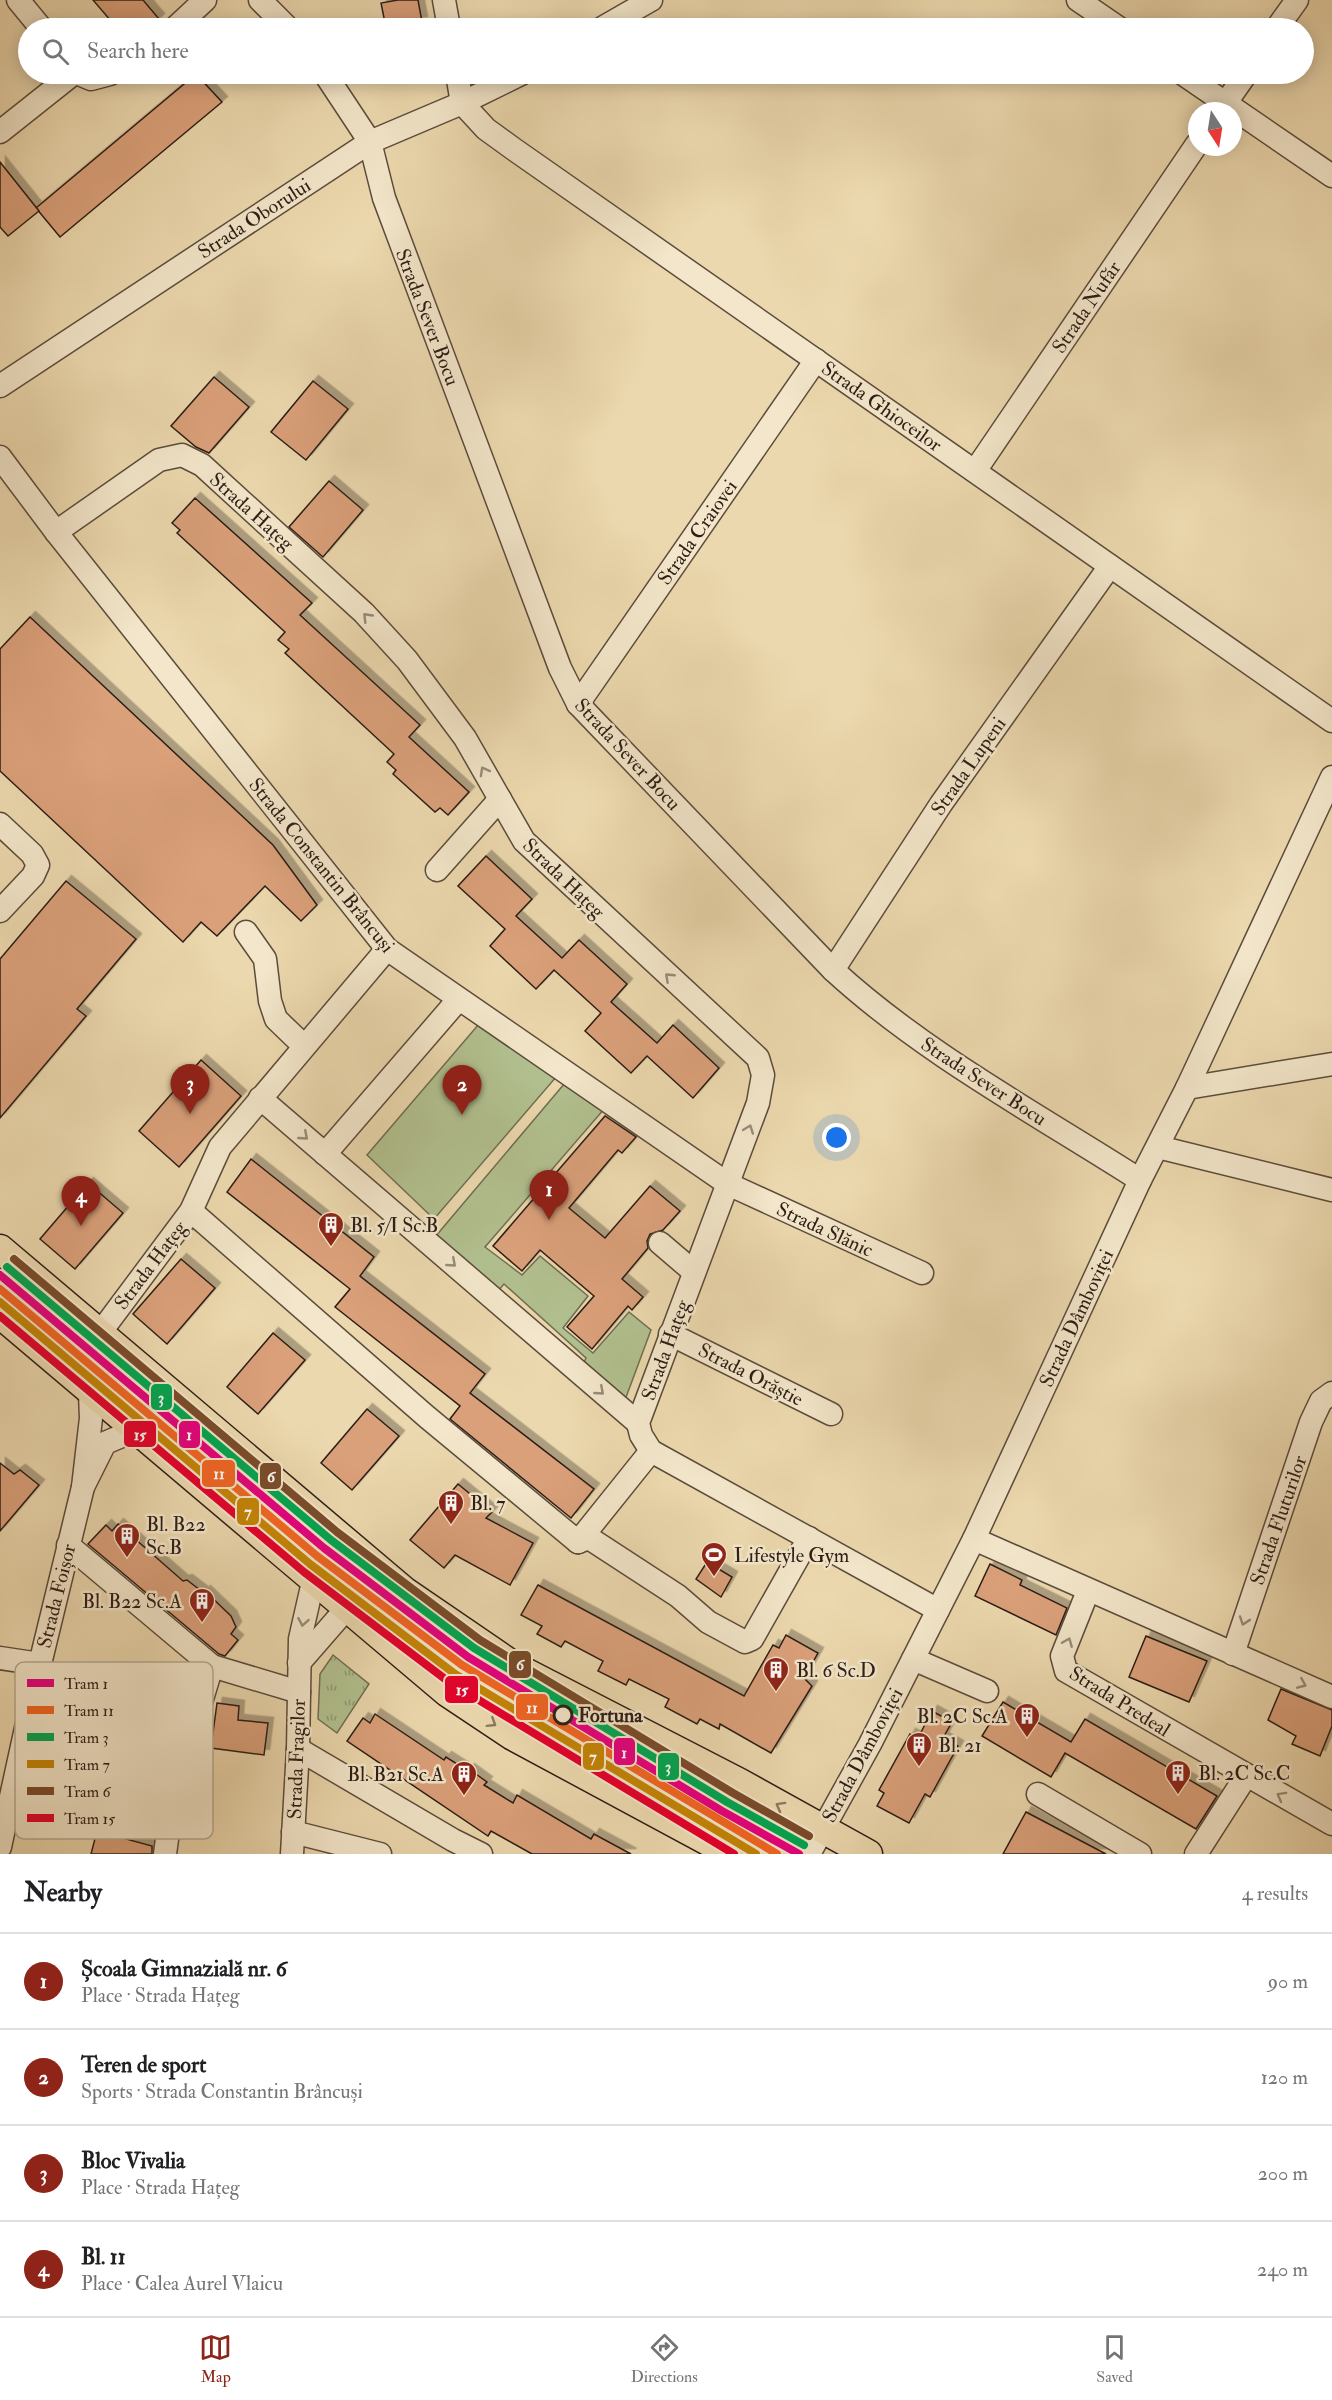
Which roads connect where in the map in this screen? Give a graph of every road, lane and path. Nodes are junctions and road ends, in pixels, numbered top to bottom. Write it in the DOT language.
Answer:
graph roads {
  1 [pos="18,0"];
  2 [pos="205,0"];
  3 [pos="260,0"];
  4 [pos="444,0"];
  5 [pos="651,0"];
  6 [pos="1078,0"];
  7 [pos="1297,0"];
  8 [pos="33,18"];
  9 [pos="186,18"];
  10 [pos="278,18"];
  11 [pos="447,18"];
  12 [pos="620,18"];
  13 [pos="1104,18"];
  14 [pos="1284,18"];
  15 [pos="60,84"];
  16 [pos="332,84"];
  17 [pos="459,84"];
  18 [pos="501,84"];
  19 [pos="1195,84"];
  20 [pos="1239,84"];
  21 [pos="1216,102"];
  22 [pos="1226,102"];
  23 [pos="462,103"];
  24 [pos="1242,120"];
  25 [pos="0,132"];
  26 [pos="370,142"];
  27 [pos="1189,156"];
  28 [pos="1332,176"];
  29 [pos="816,360"];
  30 [pos="0,386"];
  31 [pos="0,458"];
  32 [pos="975,471"];
  33 [pos="56,532"];
  34 [pos="1110,566"];
  35 [pos="578,704"];
  36 [pos="1332,721"];
  37 [pos="1332,777"];
  38 [pos="500,800"];
  39 [pos="0,824"];
  40 [pos="437,870"];
  41 [pos="0,911"];
  42 [pos="246,932"];
  43 [pos="387,949"];
  44 [pos="832,970"];
  45 [pos="458,1000"];
  46 [pos="304,1046"];
  47 [pos="1332,1064"];
  48 [pos="1186,1088"];
  49 [pos="260,1098"];
  50 [pos="1158,1147"];
  51 [pos="325,1154"];
  52 [pos="1140,1180"];
  53 [pos="728,1184"];
  54 [pos="1332,1190"];
  55 [pos="191,1211"];
  56 [pos="660,1243"];
  57 [pos="0,1249"];
  58 [pos="694,1272"];
  59 [pos="922,1274"];
  60 [pos="0,1314"];
  61 [pos="100,1333"];
  62 [pos="670,1334"];
  63 [pos="88,1387"];
  64 [pos="1332,1393"];
  65 [pos="831,1414"];
  66 [pos="638,1424"];
  67 [pos="138,1429"];
  68 [pos="651,1451"];
  69 [pos="83,1486"];
  70 [pos="809,1538"];
  71 [pos="974,1539"];
  72 [pos="578,1542"];
  73 [pos="68,1545"];
  74 [pos="313,1582"];
  75 [pos="1089,1591"];
  76 [pos="346,1609"];
  77 [pos="938,1610"];
  78 [pos="1233,1654"];
  79 [pos="0,1658"];
  80 [pos="913,1659"];
  81 [pos="26,1662"];
  82 [pos="39,1662"];
  83 [pos="207,1662"];
  84 [pos="299,1663"];
  85 [pos="213,1666"];
  86 [pos="987,1690"];
  87 [pos="299,1692"];
  88 [pos="1332,1697"];
  89 [pos="298,1749"];
  90 [pos="1246,1776"];
  91 [pos="15,1777"];
  92 [pos="1038,1794"];
  93 [pos="1332,1824"];
  94 [pos="823,1829"];
  95 [pos="167,1839"];
  96 [pos="292,1843"];
  97 [pos="0,1847"];
  98 [pos="165,1854"];
  99 [pos="380,1854"];
  100 [pos="481,1854"];
  101 [pos="732,1854"];
  102 [pos="809,1854"];
  103 [pos="868,1854"];
  104 [pos="1140,1854"];
  105 [pos="1196,1854"];
  1 -- 8 [label="street"];
  2 -- 9 [label="street"];
  3 -- 10 [label="street"];
  4 -- 11 [label="street"];
  5 -- 12 [label="street"];
  6 -- 13 [label="street"];
  7 -- 14 [label="street"];
  15 -- 25 [label="street"];
  16 -- 26 [label="street, Strada Sever Bocu"];
  17 -- 23 [label="street"];
  18 -- 23 [label="street, Strada Oborului"];
  19 -- 21 [label="street"];
  20 -- 22 [label="street"];
  23 -- 26 [label="street, Strada Oborului"];
  23 -- 29 [label="street, Strada Ghioceilor"];
  24 -- 28 [label="street"];
  26 -- 30 [label="street, Strada Oborului"];
  26 -- 35 [label="street, Strada Sever Bocu"];
  27 -- 32 [label="street, Strada Nufăr"];
  29 -- 32 [label="street, Strada Ghioceilor"];
  29 -- 35 [label="street, Strada Craiovei"];
  31 -- 33 [label="street, Strada Constantin Brâncuși"];
  32 -- 34 [label="street, Strada Ghioceilor"];
  38 -- 33 [label="street, Strada Hațeg, one-way"];
  33 -- 43 [label="street, Strada Constantin Brâncuși"];
  34 -- 36 [label="street, Strada Ghioceilor"];
  34 -- 44 [label="street, Strada Lupeni"];
  35 -- 44 [label="street, Strada Sever Bocu"];
  37 -- 48 [label="street, Strada Dâmboviței"];
  38 -- 40 [label="street"];
  53 -- 38 [label="street, Strada Hațeg, one-way"];
  39 -- 41 [label="street"];
  42 -- 46 [label="street"];
  43 -- 45 [label="street, Strada Constantin Brâncuși"];
  43 -- 46 [label="street, Strada Hațeg"];
  44 -- 52 [label="street, Strada Sever Bocu"];
  45 -- 51 [label="street"];
  45 -- 53 [label="street, Strada Constantin Brâncuși"];
  46 -- 49 [label="street, Strada Hațeg"];
  47 -- 48 [label="street"];
  48 -- 50 [label="street, Strada Dâmboviței"];
  49 -- 51 [label="street, Strada Hațeg, one-way"];
  49 -- 55 [label="street, Strada Hațeg"];
  50 -- 52 [label="street, Strada Dâmboviței"];
  50 -- 54 [label="street"];
  51 -- 66 [label="street, Strada Hațeg, one-way"];
  52 -- 71 [label="street, Strada Dâmboviței"];
  53 -- 58 [label="street, Strada Hațeg"];
  53 -- 59 [label="street, Strada Slănic"];
  55 -- 61 [label="street, Strada Hațeg"];
  55 -- 72 [label="street, Strada Hațeg"];
  56 -- 58 [label="street"];
  57 -- 61 [label="main road"];
  58 -- 62 [label="street, Strada Hațeg"];
  60 -- 63 [label="main road"];
  61 -- 63 [label="street, Strada Hațeg"];
  94 -- 61 [label="main road, one-way"];
  62 -- 65 [label="street, Strada Orăștie"];
  62 -- 66 [label="street, Strada Hațeg"];
  63 -- 67 [label="main road"];
  63 -- 69 [label="street, Strada Foișor"];
  64 -- 78 [label="street, Strada Fluturilor, one-way"];
  66 -- 68 [label="street, Strada Hațeg"];
  67 -- 69 [label="street, Strada Foișor"];
  67 -- 74 [label="main road"];
  68 -- 70 [label="street"];
  68 -- 72 [label="street"];
  69 -- 73 [label="street, Strada Foișor"];
  70 -- 72 [label="street, Strada Hațeg"];
  70 -- 77 [label="street"];
  71 -- 75 [label="street"];
  71 -- 77 [label="street, Strada Dâmboviței"];
  73 -- 82 [label="street, Strada Foișor"];
  73 -- 83 [label="street"];
  74 -- 76 [label="main road"];
  74 -- 84 [label="street, Strada Fragilor, one-way"];
  75 -- 78 [label="street"];
  90 -- 75 [label="street, Strada Predeal, one-way"];
  76 -- 84 [label="street"];
  76 -- 101 [label="main road, one-way"];
  77 -- 80 [label="street, Strada Dâmboviței"];
  78 -- 88 [label="street, one-way"];
  79 -- 81 [label="street"];
  80 -- 86 [label="street"];
  80 -- 94 [label="street, Strada Dâmboviței"];
  84 -- 87 [label="street, Strada Fragilor"];
  85 -- 87 [label="street"];
  87 -- 89 [label="street, Strada Fragilor"];
  89 -- 96 [label="street, Strada Fragilor"];
  89 -- 100 [label="street"];
  93 -- 90 [label="street, Strada Predeal, one-way"];
  90 -- 105 [label="street"];
  91 -- 97 [label="street, Strada Foișor"];
  92 -- 104 [label="street"];
  94 -- 102 [label="street, Strada Dâmboviței"];
  94 -- 103 [label="main road"];
  95 -- 98 [label="street"];
  96 -- 99 [label="street"];
}
